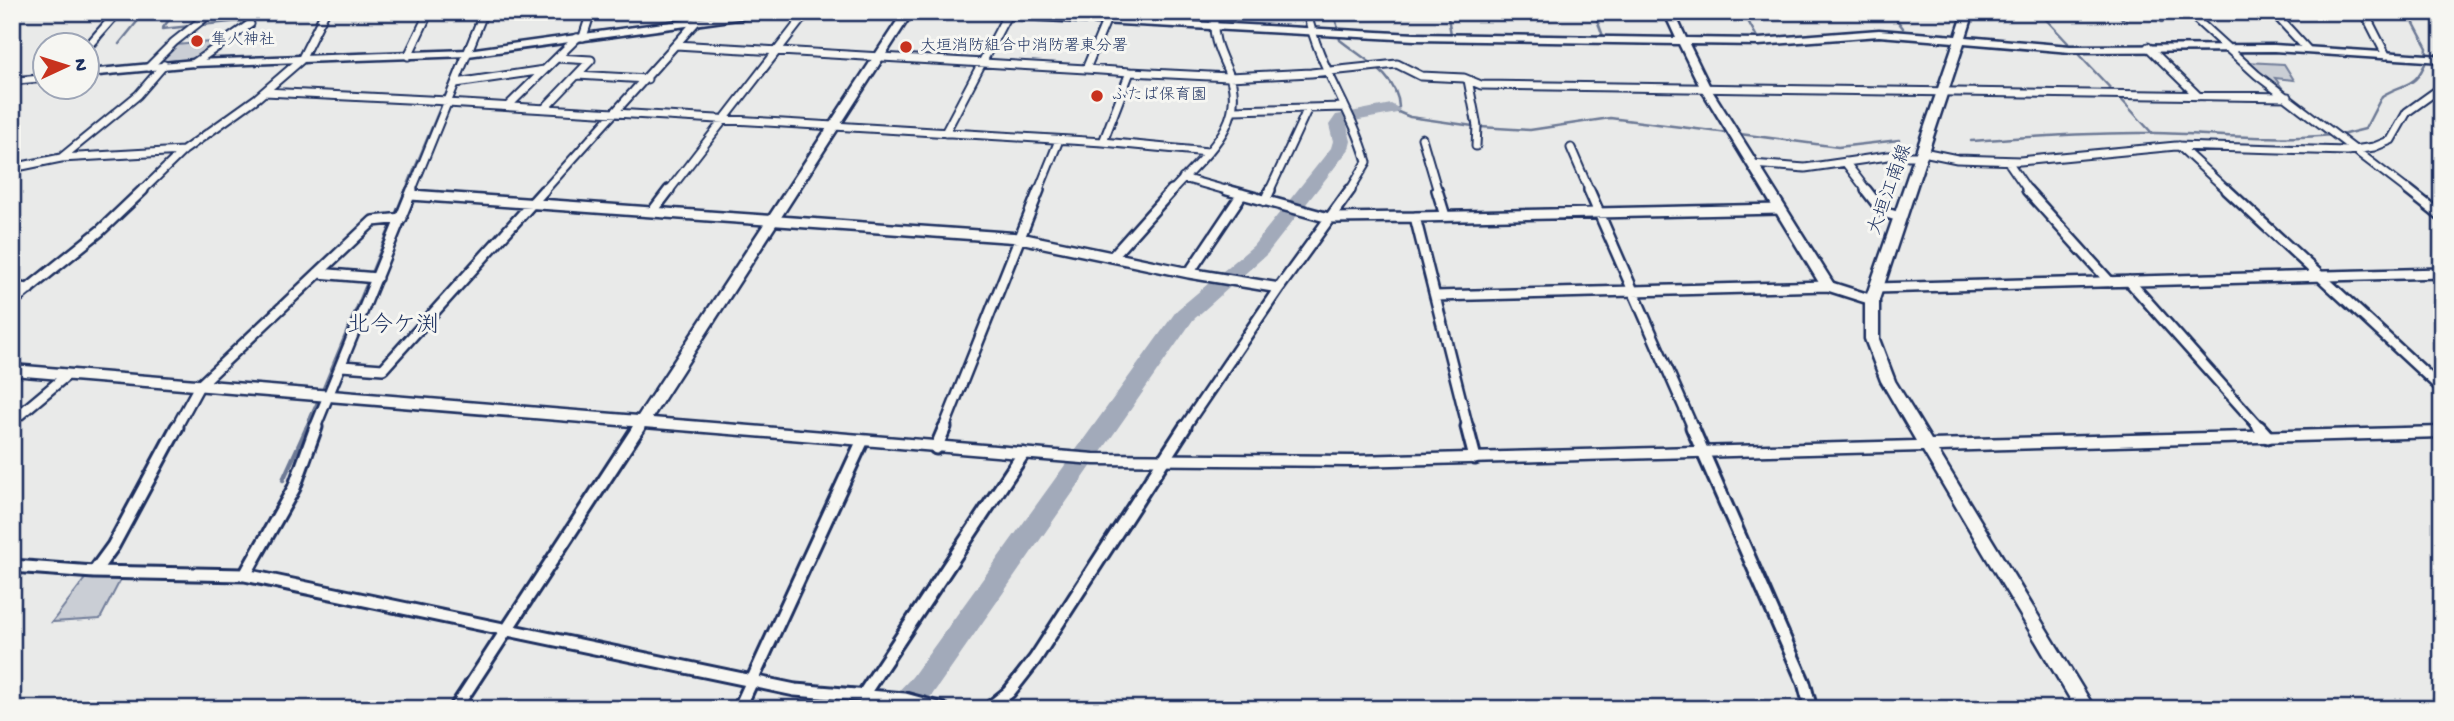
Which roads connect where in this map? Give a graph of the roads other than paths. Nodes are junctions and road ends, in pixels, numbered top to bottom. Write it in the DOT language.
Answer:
graph roads {
  1 [pos="118,12"];
  2 [pos="212,12"];
  3 [pos="325,12"];
  4 [pos="429,12"];
  5 [pos="484,12"];
  6 [pos="591,12"];
  7 [pos="767,12"];
  8 [pos="807,12"];
  9 [pos="908,12"];
  10 [pos="951,12"];
  11 [pos="1215,12"];
  12 [pos="1307,12"];
  13 [pos="1669,12"];
  14 [pos="1969,12"];
  15 [pos="2188,12"];
  16 [pos="2273,12"];
  17 [pos="2364,12"];
  18 [pos="1012,14"];
  19 [pos="1110,16"];
  20 [pos="693,19"];
  21 [pos="250,24"];
  22 [pos="1211,26"];
  23 [pos="100,32"];
  24 [pos="1309,32"];
  25 [pos="580,38"];
  26 [pos="1962,38"];
  27 [pos="1682,40"];
  28 [pos="676,45"];
  29 [pos="2148,47"];
  30 [pos="2228,47"];
  31 [pos="2308,49"];
  32 [pos="776,51"];
  33 [pos="468,53"];
  34 [pos="2386,55"];
  35 [pos="408,56"];
  36 [pos="879,57"];
  37 [pos="557,58"];
  38 [pos="2442,59"];
  39 [pos="301,60"];
  40 [pos="194,63"];
  41 [pos="983,63"];
  42 [pos="164,65"];
  43 [pos="149,66"];
  44 [pos="1086,69"];
  45 [pos="545,70"];
  46 [pos="102,71"];
  47 [pos="1130,72"];
  48 [pos="1327,72"];
  49 [pos="577,75"];
  50 [pos="1229,77"];
  51 [pos="647,79"];
  52 [pos="32,80"];
  53 [pos="1468,80"];
  54 [pos="14,83"];
  55 [pos="456,83"];
  56 [pos="2442,87"];
  57 [pos="1706,89"];
  58 [pos="265,92"];
  59 [pos="1943,92"];
  60 [pos="2198,96"];
  61 [pos="2288,97"];
  62 [pos="447,102"];
  63 [pos="509,105"];
  64 [pos="1344,107"];
  65 [pos="545,108"];
  66 [pos="1308,108"];
  67 [pos="1234,110"];
  68 [pos="617,112"];
  69 [pos="723,120"];
  70 [pos="835,126"];
  71 [pos="945,133"];
  72 [pos="1422,138"];
  73 [pos="1059,140"];
  74 [pos="1103,142"];
  75 [pos="1476,146"];
  76 [pos="2179,146"];
  77 [pos="1571,148"];
  78 [pos="2355,148"];
  79 [pos="183,151"];
  80 [pos="1208,152"];
  81 [pos="1923,154"];
  82 [pos="61,158"];
  83 [pos="1845,162"];
  84 [pos="2009,163"];
  85 [pos="1752,164"];
  86 [pos="12,168"];
  87 [pos="1184,178"];
  88 [pos="1242,194"];
  89 [pos="411,195"];
  90 [pos="1265,201"];
  91 [pos="534,203"];
  92 [pos="2426,204"];
  93 [pos="2442,205"];
  94 [pos="1780,209"];
  95 [pos="653,211"];
  96 [pos="1599,213"];
  97 [pos="1445,216"];
  98 [pos="1415,217"];
  99 [pos="1900,217"];
  100 [pos="2442,217"];
  101 [pos="402,218"];
  102 [pos="1329,218"];
  103 [pos="773,220"];
  104 [pos="1020,237"];
  105 [pos="1112,257"];
  106 [pos="318,273"];
  107 [pos="1189,273"];
  108 [pos="2442,273"];
  109 [pos="2320,276"];
  110 [pos="377,278"];
  111 [pos="2129,281"];
  112 [pos="2110,282"];
  113 [pos="1828,286"];
  114 [pos="12,287"];
  115 [pos="1279,288"];
  116 [pos="29,289"];
  117 [pos="1633,292"];
  118 [pos="1874,294"];
  119 [pos="1435,296"];
  120 [pos="12,302"];
  121 [pos="342,366"];
  122 [pos="12,370"];
  123 [pos="67,375"];
  124 [pos="199,386"];
  125 [pos="2442,389"];
  126 [pos="330,397"];
  127 [pos="12,421"];
  128 [pos="641,423"];
  129 [pos="2442,432"];
  130 [pos="2268,437"];
  131 [pos="862,442"];
  132 [pos="1926,445"];
  133 [pos="936,448"];
  134 [pos="1702,453"];
  135 [pos="1023,454"];
  136 [pos="1475,458"];
  137 [pos="1162,461"];
  138 [pos="12,566"];
  139 [pos="94,572"];
  140 [pos="245,575"];
  141 [pos="508,628"];
  142 [pos="751,681"];
  143 [pos="863,695"];
  144 [pos="455,709"];
  145 [pos="739,709"];
  146 [pos="942,709"];
  147 [pos="988,709"];
  148 [pos="1811,709"];
  149 [pos="2086,709"];
  1 -- 23 [label="street"];
  2 -- 43 [label="street"];
  3 -- 39 [label="street"];
  4 -- 35 [label="street"];
  5 -- 33 [label="street"];
  6 -- 25 [label="street"];
  7 -- 20 [label="street"];
  8 -- 32 [label="street"];
  9 -- 36 [label="street"];
  10 -- 18 [label="street"];
  11 -- 22 [label="street"];
  12 -- 24 [label="street"];
  13 -- 27 [label="street"];
  14 -- 26 [label="street, 大垣江南線"];
  15 -- 30 [label="street"];
  16 -- 31 [label="street"];
  17 -- 34 [label="street"];
  18 -- 19 [label="street"];
  18 -- 41 [label="street"];
  19 -- 22 [label="street"];
  19 -- 44 [label="street"];
  20 -- 25 [label="street"];
  20 -- 28 [label="street"];
  21 -- 40 [label="street"];
  22 -- 24 [label="street"];
  22 -- 50 [label="street"];
  24 -- 27 [label="street"];
  24 -- 48 [label="street"];
  25 -- 33 [label="street"];
  25 -- 37 [label="street"];
  26 -- 27 [label="street"];
  26 -- 29 [label="street"];
  26 -- 59 [label="street, 大垣江南線"];
  27 -- 57 [label="street"];
  28 -- 32 [label="street"];
  28 -- 51 [label="street"];
  29 -- 30 [label="street"];
  29 -- 60 [label="street"];
  30 -- 31 [label="street"];
  30 -- 61 [label="street"];
  31 -- 34 [label="street"];
  32 -- 36 [label="street"];
  32 -- 69 [label="street"];
  33 -- 35 [label="street"];
  33 -- 55 [label="street"];
  34 -- 38 [label="street"];
  35 -- 39 [label="street"];
  36 -- 41 [label="street"];
  36 -- 70 [label="street"];
  37 -- 45 [label="street"];
  37 -- 49 [label="street"];
  39 -- 40 [label="street"];
  39 -- 58 [label="street"];
  40 -- 42 [label="street"];
  41 -- 44 [label="street"];
  41 -- 71 [label="street"];
  42 -- 43 [label="street"];
  42 -- 82 [label="street"];
  43 -- 46 [label="street"];
  44 -- 47 [label="street"];
  45 -- 55 [label="street"];
  45 -- 63 [label="street"];
  47 -- 50 [label="street"];
  47 -- 74 [label="street"];
  48 -- 50 [label="street"];
  48 -- 53 [label="street"];
  48 -- 64 [label="street"];
  49 -- 51 [label="street"];
  49 -- 65 [label="street"];
  50 -- 67 [label="street"];
  51 -- 68 [label="street"];
  52 -- 54 [label="street"];
  53 -- 57 [label="street"];
  53 -- 75 [label="street"];
  55 -- 62 [label="street"];
  56 -- 78 [label="street"];
  57 -- 59 [label="street"];
  57 -- 85 [label="street"];
  58 -- 62 [label="street"];
  58 -- 79 [label="street"];
  59 -- 60 [label="street"];
  59 -- 81 [label="street, 大垣江南線"];
  60 -- 61 [label="street"];
  61 -- 78 [label="street"];
  62 -- 63 [label="street"];
  62 -- 89 [label="street"];
  63 -- 65 [label="street"];
  64 -- 66 [label="street"];
  64 -- 102 [label="street"];
  65 -- 68 [label="street"];
  66 -- 67 [label="street"];
  66 -- 90 [label="street"];
  67 -- 80 [label="street"];
  68 -- 69 [label="street"];
  68 -- 91 [label="street"];
  69 -- 70 [label="street"];
  69 -- 95 [label="street"];
  70 -- 71 [label="street"];
  70 -- 103 [label="street"];
  71 -- 73 [label="street"];
  72 -- 97 [label="street"];
  73 -- 74 [label="street"];
  73 -- 104 [label="street"];
  74 -- 80 [label="street"];
  76 -- 78 [label="street"];
  76 -- 84 [label="street"];
  76 -- 109 [label="street"];
  77 -- 96 [label="street"];
  78 -- 92 [label="street"];
  79 -- 82 [label="street"];
  79 -- 116 [label="street"];
  80 -- 87 [label="street"];
  81 -- 83 [label="street"];
  81 -- 84 [label="street"];
  81 -- 99 [label="street, 大垣江南線"];
  82 -- 86 [label="street"];
  83 -- 85 [label="street"];
  83 -- 99 [label="street"];
  84 -- 112 [label="street"];
  85 -- 94 [label="street"];
  87 -- 88 [label="street"];
  87 -- 105 [label="street"];
  88 -- 90 [label="street"];
  88 -- 107 [label="street"];
  89 -- 91 [label="street"];
  89 -- 101 [label="street"];
  90 -- 102 [label="street"];
  91 -- 95 [label="street"];
  91 -- 121 [label="street"];
  92 -- 93 [label="street"];
  92 -- 100 [label="street"];
  94 -- 96 [label="street"];
  94 -- 113 [label="street"];
  95 -- 103 [label="street"];
  96 -- 97 [label="street"];
  96 -- 117 [label="street"];
  97 -- 98 [label="street"];
  98 -- 102 [label="street"];
  98 -- 119 [label="street"];
  99 -- 118 [label="street, 大垣江南線"];
  101 -- 106 [label="street"];
  101 -- 110 [label="street"];
  102 -- 115 [label="street"];
  103 -- 104 [label="street"];
  103 -- 128 [label="street"];
  104 -- 105 [label="street"];
  104 -- 133 [label="street"];
  105 -- 107 [label="street"];
  106 -- 110 [label="street"];
  106 -- 124 [label="street"];
  107 -- 115 [label="street"];
  108 -- 109 [label="street"];
  109 -- 111 [label="street"];
  109 -- 125 [label="street"];
  110 -- 121 [label="street"];
  111 -- 112 [label="street"];
  111 -- 130 [label="street"];
  112 -- 118 [label="street"];
  113 -- 117 [label="street"];
  113 -- 118 [label="street"];
  114 -- 116 [label="street"];
  115 -- 137 [label="street"];
  116 -- 120 [label="street"];
  117 -- 119 [label="street"];
  117 -- 134 [label="street"];
  118 -- 132 [label="street, 大垣江南線"];
  119 -- 136 [label="street"];
  121 -- 126 [label="street"];
  122 -- 123 [label="street"];
  123 -- 124 [label="street"];
  123 -- 127 [label="street"];
  124 -- 126 [label="street"];
  124 -- 139 [label="street"];
  126 -- 128 [label="street"];
  126 -- 140 [label="street"];
  128 -- 131 [label="street"];
  128 -- 141 [label="street"];
  129 -- 130 [label="street"];
  130 -- 132 [label="street"];
  131 -- 133 [label="street"];
  131 -- 142 [label="street"];
  132 -- 134 [label="street"];
  132 -- 149 [label="street, 大垣江南線"];
  133 -- 135 [label="street"];
  134 -- 136 [label="street"];
  134 -- 148 [label="street"];
  135 -- 137 [label="street"];
  135 -- 143 [label="street"];
  136 -- 137 [label="street"];
  137 -- 147 [label="street"];
  138 -- 139 [label="street"];
  139 -- 140 [label="street"];
  140 -- 141 [label="street"];
  141 -- 142 [label="street"];
  141 -- 144 [label="street"];
  142 -- 143 [label="street"];
  142 -- 145 [label="street"];
  143 -- 146 [label="street"];
}
